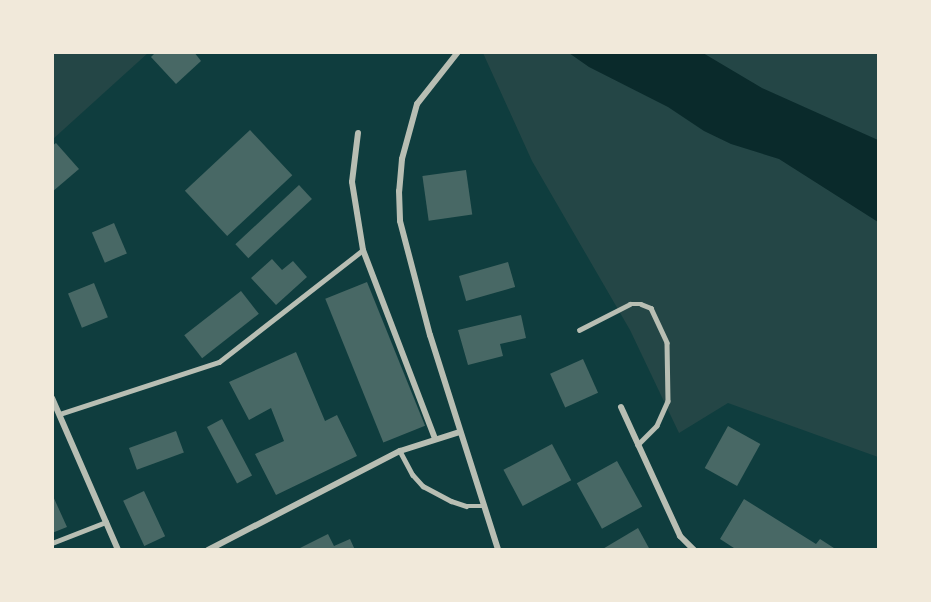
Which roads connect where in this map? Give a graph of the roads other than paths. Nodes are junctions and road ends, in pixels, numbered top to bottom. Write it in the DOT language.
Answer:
graph roads {
  1 [pos="458,52"];
  2 [pos="358,133"];
  3 [pos="363,250"];
  4 [pos="579,330"];
  5 [pos="52,398"];
  6 [pos="621,407"];
  7 [pos="60,414"];
  8 [pos="460,432"];
  9 [pos="435,439"];
  10 [pos="638,445"];
  11 [pos="400,451"];
  12 [pos="483,506"];
  13 [pos="106,522"];
  14 [pos="52,543"];
  15 [pos="118,549"];
  16 [pos="208,549"];
  17 [pos="498,549"];
  18 [pos="694,549"];
  1 -- 8 [label="street"];
  2 -- 3 [label="street"];
  3 -- 7 [label="lane"];
  3 -- 9 [label="street"];
  4 -- 10 [label="lane"];
  5 -- 7 [label="street"];
  6 -- 10 [label="street"];
  7 -- 13 [label="street"];
  8 -- 9 [label="street"];
  8 -- 12 [label="street"];
  9 -- 11 [label="street"];
  10 -- 18 [label="street"];
  11 -- 12 [label="lane"];
  11 -- 16 [label="street"];
  12 -- 17 [label="street"];
  13 -- 14 [label="lane"];
  13 -- 15 [label="street"];
}
